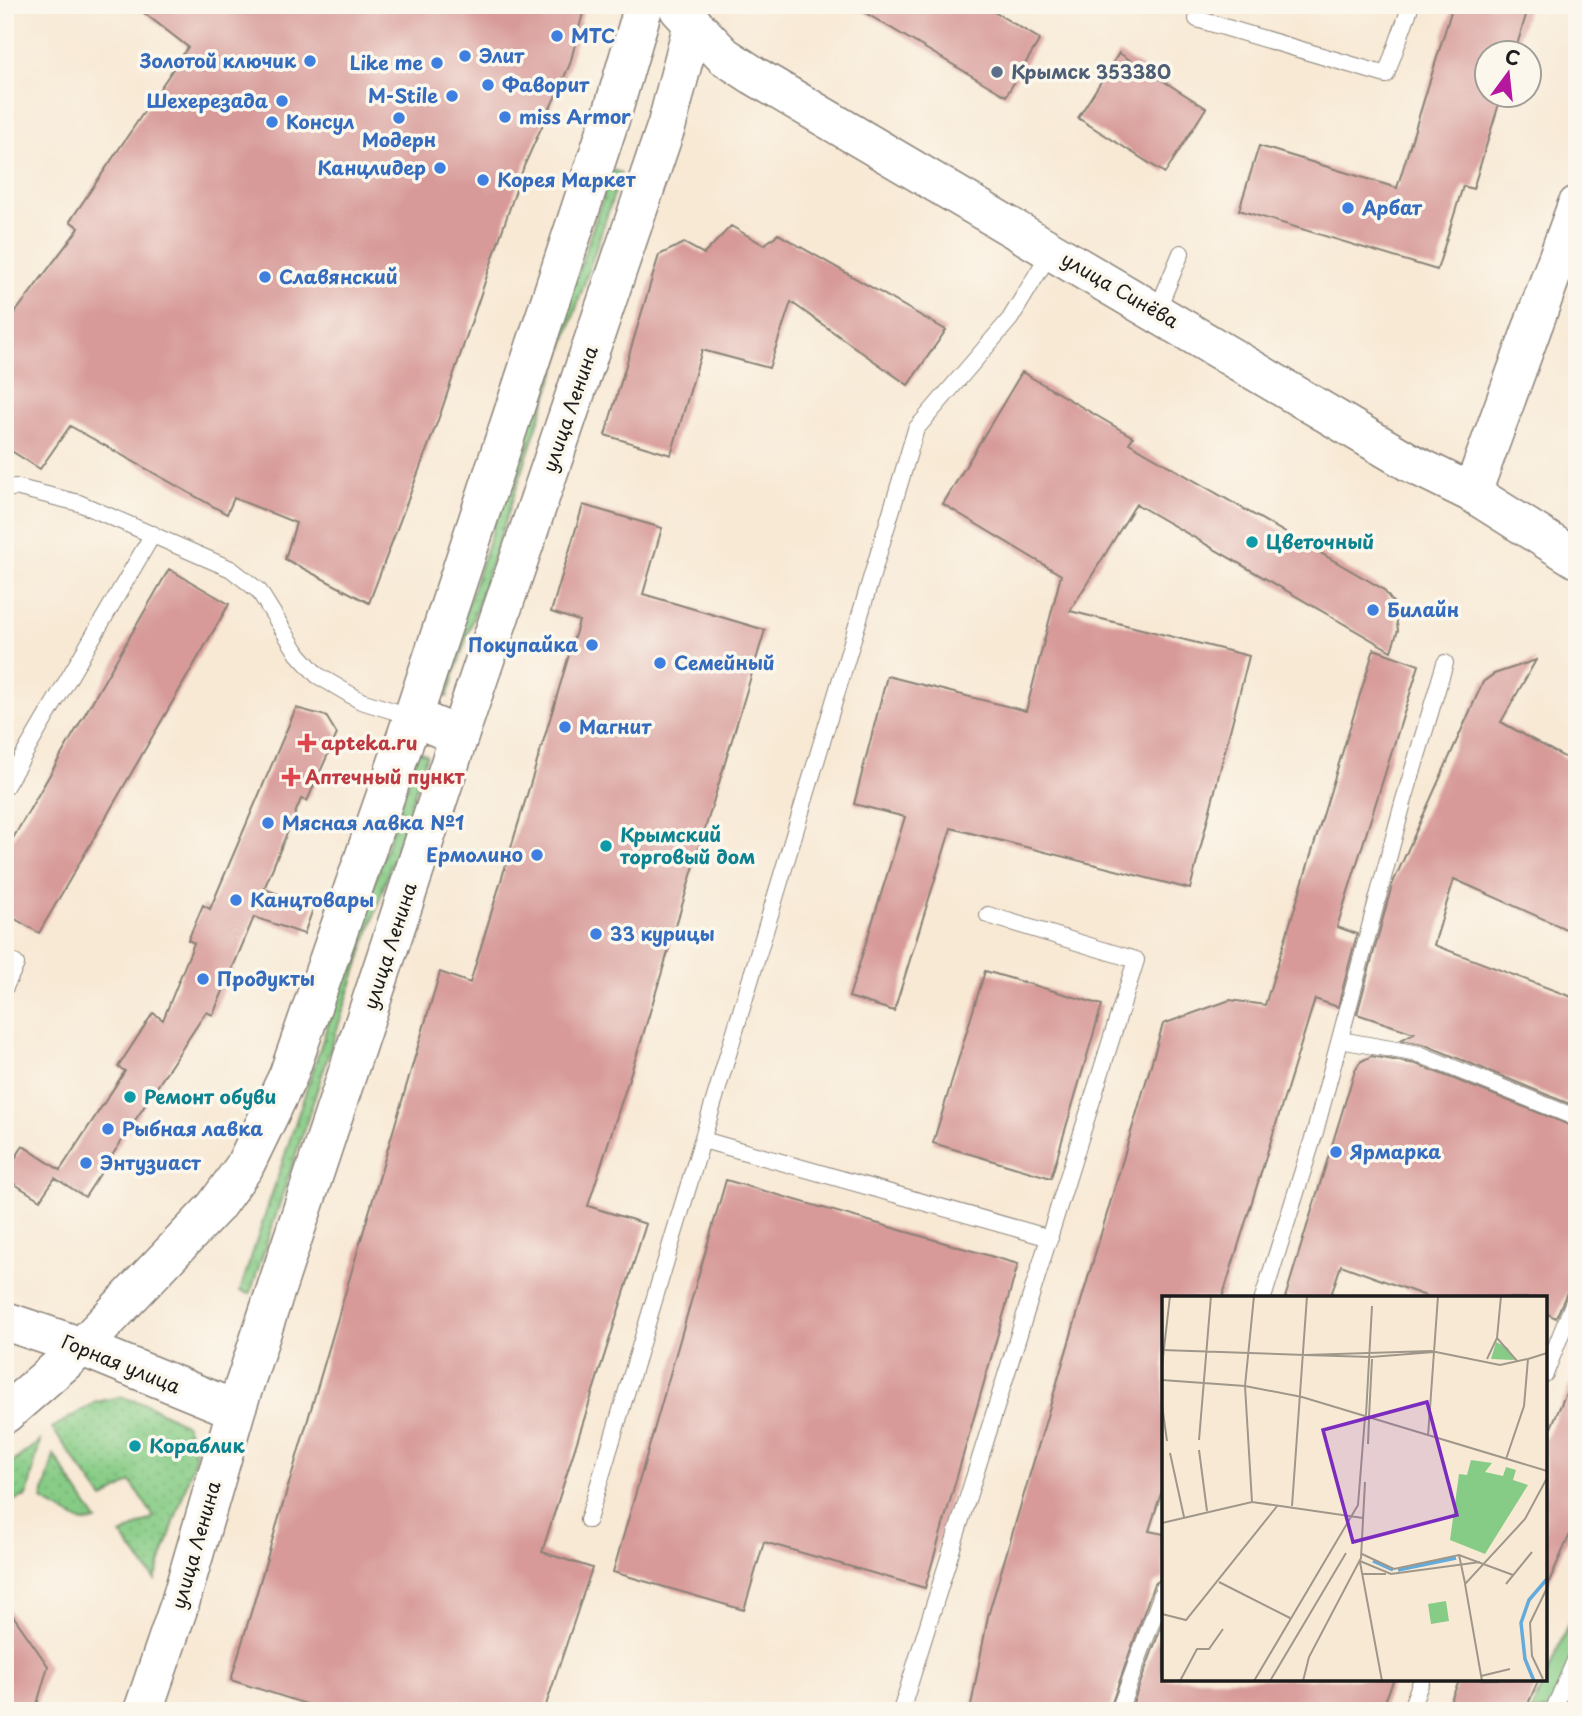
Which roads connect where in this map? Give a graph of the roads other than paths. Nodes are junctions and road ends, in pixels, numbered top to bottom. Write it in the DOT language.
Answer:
graph roads {
  1 [pos="644,5"];
  2 [pos="1411,5"];
  3 [pos="684,14"];
  4 [pos="1197,19"];
  5 [pos="1577,205"];
  6 [pos="1051,251"];
  7 [pos="1181,253"];
  8 [pos="1157,311"];
  9 [pos="5,490"];
  10 [pos="1472,493"];
  11 [pos="153,534"];
  12 [pos="1577,559"];
  13 [pos="1445,663"];
  14 [pos="413,718"];
  15 [pos="459,736"];
  16 [pos="5,787"];
  17 [pos="988,915"];
  18 [pos="5,957"];
  19 [pos="5,987"];
  20 [pos="1340,1040"];
  21 [pos="1577,1118"];
  22 [pos="703,1140"];
  23 [pos="1050,1238"];
  24 [pos="1577,1294"];
  25 [pos="1264,1296"];
  26 [pos="5,1321"];
  27 [pos="82,1347"];
  28 [pos="1547,1369"];
  29 [pos="236,1410"];
  30 [pos="5,1414"];
  31 [pos="588,1520"];
  32 [pos="1162,1593"];
  33 [pos="1577,1656"];
  34 [pos="1421,1681"];
  35 [pos="143,1711"];
  36 [pos="901,1711"];
  37 [pos="1119,1711"];
  38 [pos="1410,1711"];
  39 [pos="1553,1711"];
  1 -- 14 [label="main road"];
  2 -- 4 [label="lane"];
  3 -- 6 [label="main road, улица Синёва"];
  3 -- 15 [label="main road, улица Ленина"];
  5 -- 10 [label="main road"];
  6 -- 8 [label="main road, улица Синёва"];
  6 -- 22 [label="lane"];
  7 -- 8 [label="lane"];
  8 -- 10 [label="main road, улица Синёва"];
  9 -- 11 [label="lane"];
  10 -- 12 [label="main road, улица Синёва"];
  11 -- 14 [label="lane"];
  11 -- 16 [label="lane"];
  13 -- 20 [label="lane"];
  14 -- 15 [label="main road"];
  14 -- 27 [label="main road"];
  15 -- 29 [label="main road, улица Ленина"];
  17 -- 23 [label="lane"];
  18 -- 19 [label="lane"];
  20 -- 21 [label="lane"];
  20 -- 25 [label="lane"];
  22 -- 23 [label="lane"];
  22 -- 31 [label="lane"];
  23 -- 36 [label="lane"];
  24 -- 28 [label="lane"];
  26 -- 27 [label="main road, Горная улица"];
  27 -- 29 [label="main road, Горная улица"];
  27 -- 30 [label="main road"];
  29 -- 35 [label="main road, улица Ленина"];
  32 -- 37 [label="lane"];
  33 -- 39 [label="lane"];
  34 -- 38 [label="lane"];
}
